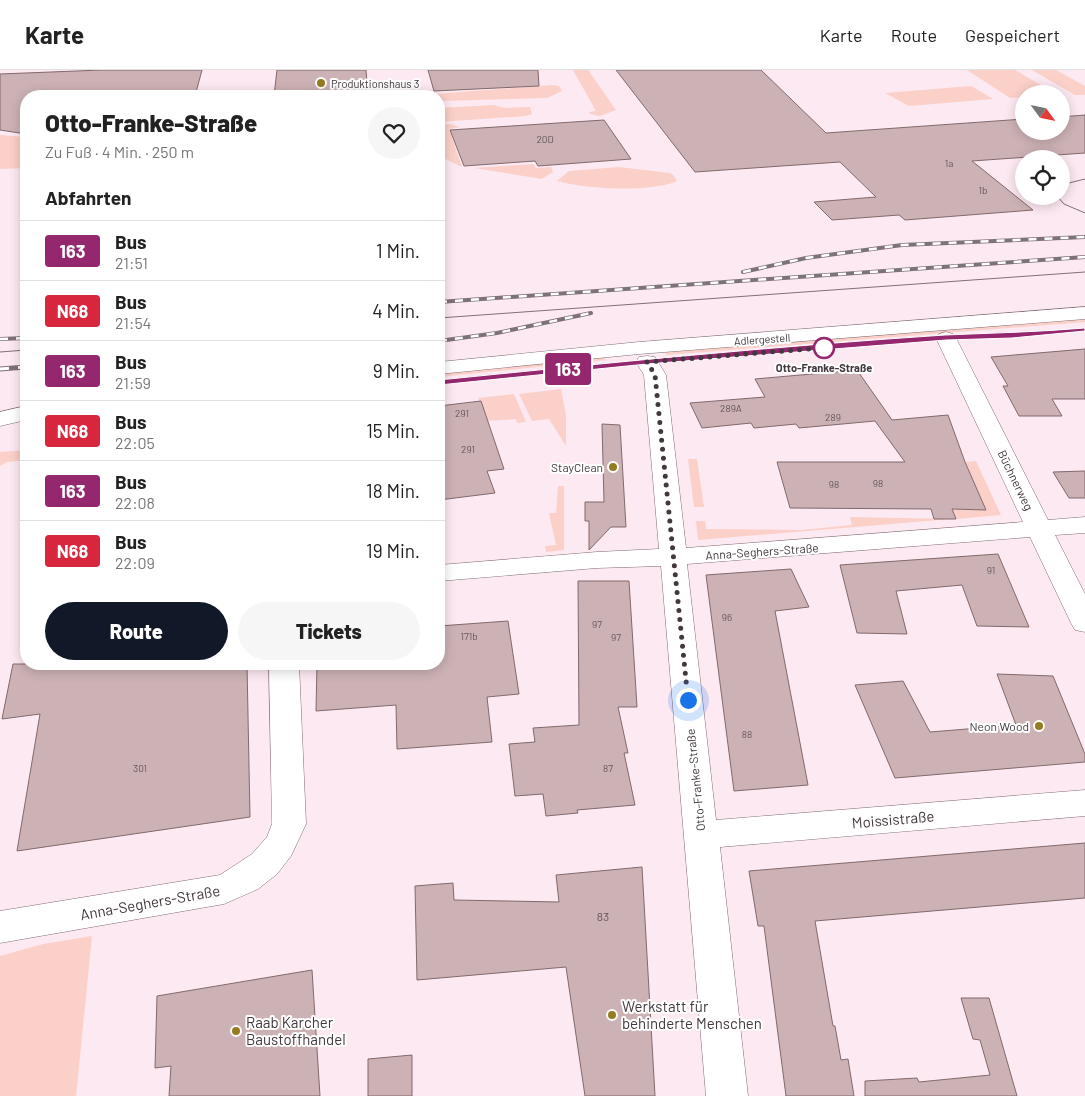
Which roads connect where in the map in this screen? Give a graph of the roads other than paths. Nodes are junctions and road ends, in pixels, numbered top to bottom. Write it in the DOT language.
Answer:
graph roads {
  1 [pos="1085,314"];
  2 [pos="1085,330"];
  3 [pos="946,338"];
  4 [pos="643,355"];
  5 [pos="445,368"];
  6 [pos="445,381"];
  7 [pos="20,413"];
  8 [pos="20,414"];
  9 [pos="0,415"];
  10 [pos="0,419"];
  11 [pos="20,430"];
  12 [pos="0,432"];
  13 [pos="1085,525"];
  14 [pos="1040,528"];
  15 [pos="674,557"];
  16 [pos="445,573"];
  17 [pos="1085,622"];
  18 [pos="284,670"];
  19 [pos="1085,803"];
  20 [pos="701,835"];
  21 [pos="0,927"];
  22 [pos="727,1096"];
  1 -- 4 [label="street, Adlergestell"];
  2 -- 3 [label="street, Adlergestell"];
  3 -- 4 [label="street, Adlergestell"];
  3 -- 14 [label="street, Büchnerweg"];
  4 -- 5 [label="street, Adlergestell"];
  4 -- 6 [label="street, Adlergestell"];
  4 -- 15 [label="street, Otto-Franke-Straße"];
  7 -- 9 [label="street"];
  8 -- 10 [label="street"];
  11 -- 12 [label="street"];
  13 -- 14 [label="street, Anna-Seghers-Straße"];
  14 -- 15 [label="street, Anna-Seghers-Straße"];
  14 -- 17 [label="street, Büchnerweg"];
  15 -- 16 [label="street, Anna-Seghers-Straße"];
  15 -- 20 [label="street, Otto-Franke-Straße"];
  18 -- 21 [label="street, Anna-Seghers-Straße"];
  19 -- 20 [label="street, Moissistraße"];
  20 -- 22 [label="street, Otto-Franke-Straße"];
}
